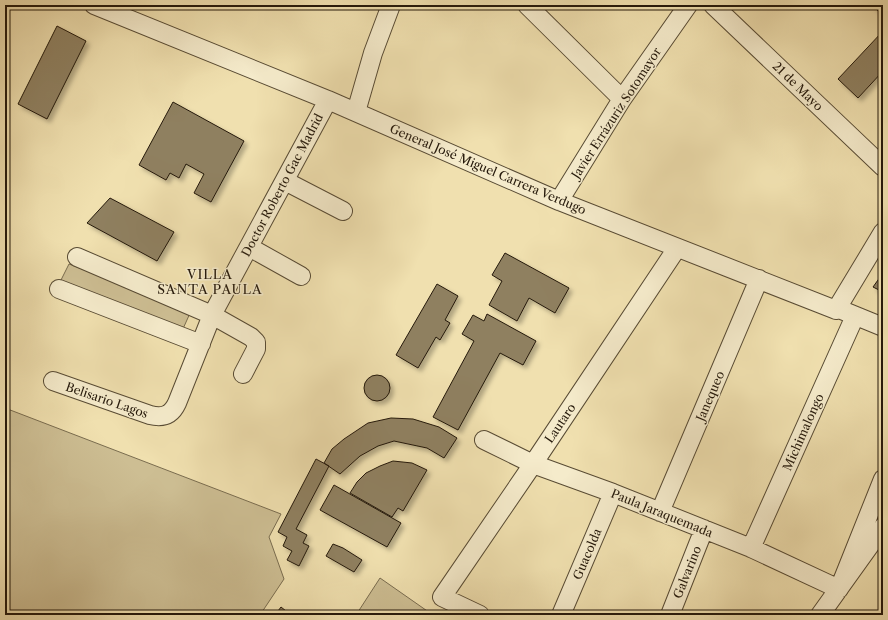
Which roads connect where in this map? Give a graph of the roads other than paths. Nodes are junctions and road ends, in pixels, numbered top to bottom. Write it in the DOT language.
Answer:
graph roads {
  1 [pos="94,5"];
  2 [pos="391,5"];
  3 [pos="527,5"];
  4 [pos="688,5"];
  5 [pos="713,5"];
  6 [pos="622,99"];
  7 [pos="328,100"];
  8 [pos="356,112"];
  9 [pos="883,167"];
  10 [pos="285,181"];
  11 [pos="559,201"];
  12 [pos="343,211"];
  13 [pos="883,232"];
  14 [pos="249,247"];
  15 [pos="677,248"];
  16 [pos="77,257"];
  17 [pos="301,276"];
  18 [pos="759,279"];
  19 [pos="59,289"];
  20 [pos="836,310"];
  21 [pos="212,315"];
  22 [pos="855,316"];
  23 [pos="883,327"];
  24 [pos="201,344"];
  25 [pos="243,374"];
  26 [pos="53,381"];
  27 [pos="162,416"];
  28 [pos="484,440"];
  29 [pos="533,464"];
  30 [pos="883,479"];
  31 [pos="613,493"];
  32 [pos="660,512"];
  33 [pos="883,527"];
  34 [pos="704,529"];
  35 [pos="751,548"];
  36 [pos="839,589"];
  37 [pos="480,615"];
  38 [pos="561,615"];
  39 [pos="670,615"];
  40 [pos="820,615"];
  1 -- 7 [label="street, General José Miguel Carrera Verdugo"];
  2 -- 8 [label="street"];
  3 -- 6 [label="street"];
  4 -- 6 [label="street, Javier Errázuriz Sotomayor"];
  5 -- 9 [label="street, 21 de Mayo"];
  6 -- 11 [label="street, Javier Errázuriz Sotomayor"];
  7 -- 8 [label="street, General José Miguel Carrera Verdugo"];
  7 -- 10 [label="street, Doctor Roberto Gac Madrid"];
  8 -- 11 [label="street, General José Miguel Carrera Verdugo"];
  10 -- 12 [label="street"];
  10 -- 14 [label="street, Doctor Roberto Gac Madrid"];
  11 -- 15 [label="street, General José Miguel Carrera Verdugo"];
  13 -- 20 [label="street"];
  14 -- 17 [label="street"];
  14 -- 21 [label="street, Doctor Roberto Gac Madrid"];
  15 -- 18 [label="street, General José Miguel Carrera Verdugo"];
  15 -- 29 [label="street, Lautaro"];
  16 -- 21 [label="street"];
  18 -- 20 [label="street, General José Miguel Carrera Verdugo"];
  18 -- 32 [label="street, Janequeo"];
  19 -- 24 [label="street"];
  20 -- 22 [label="street, General José Miguel Carrera Verdugo"];
  21 -- 24 [label="street, Doctor Roberto Gac Madrid"];
  21 -- 25 [label="street"];
  22 -- 23 [label="street, General José Miguel Carrera Verdugo"];
  22 -- 35 [label="street, Michimalongo"];
  24 -- 27 [label="street, Doctor Roberto Gac Madrid"];
  26 -- 27 [label="street, Belisario Lagos"];
  28 -- 29 [label="street, Paula Jaraquemada"];
  29 -- 31 [label="street, Paula Jaraquemada"];
  29 -- 37 [label="street, Lautaro"];
  30 -- 36 [label="street"];
  31 -- 32 [label="street, Paula Jaraquemada"];
  31 -- 38 [label="street, Guacolda"];
  32 -- 34 [label="street, Paula Jaraquemada"];
  33 -- 36 [label="street"];
  34 -- 35 [label="street, Paula Jaraquemada"];
  34 -- 39 [label="street, Galvarino"];
  35 -- 36 [label="street, Paula Jaraquemada"];
  36 -- 40 [label="street"];
}
